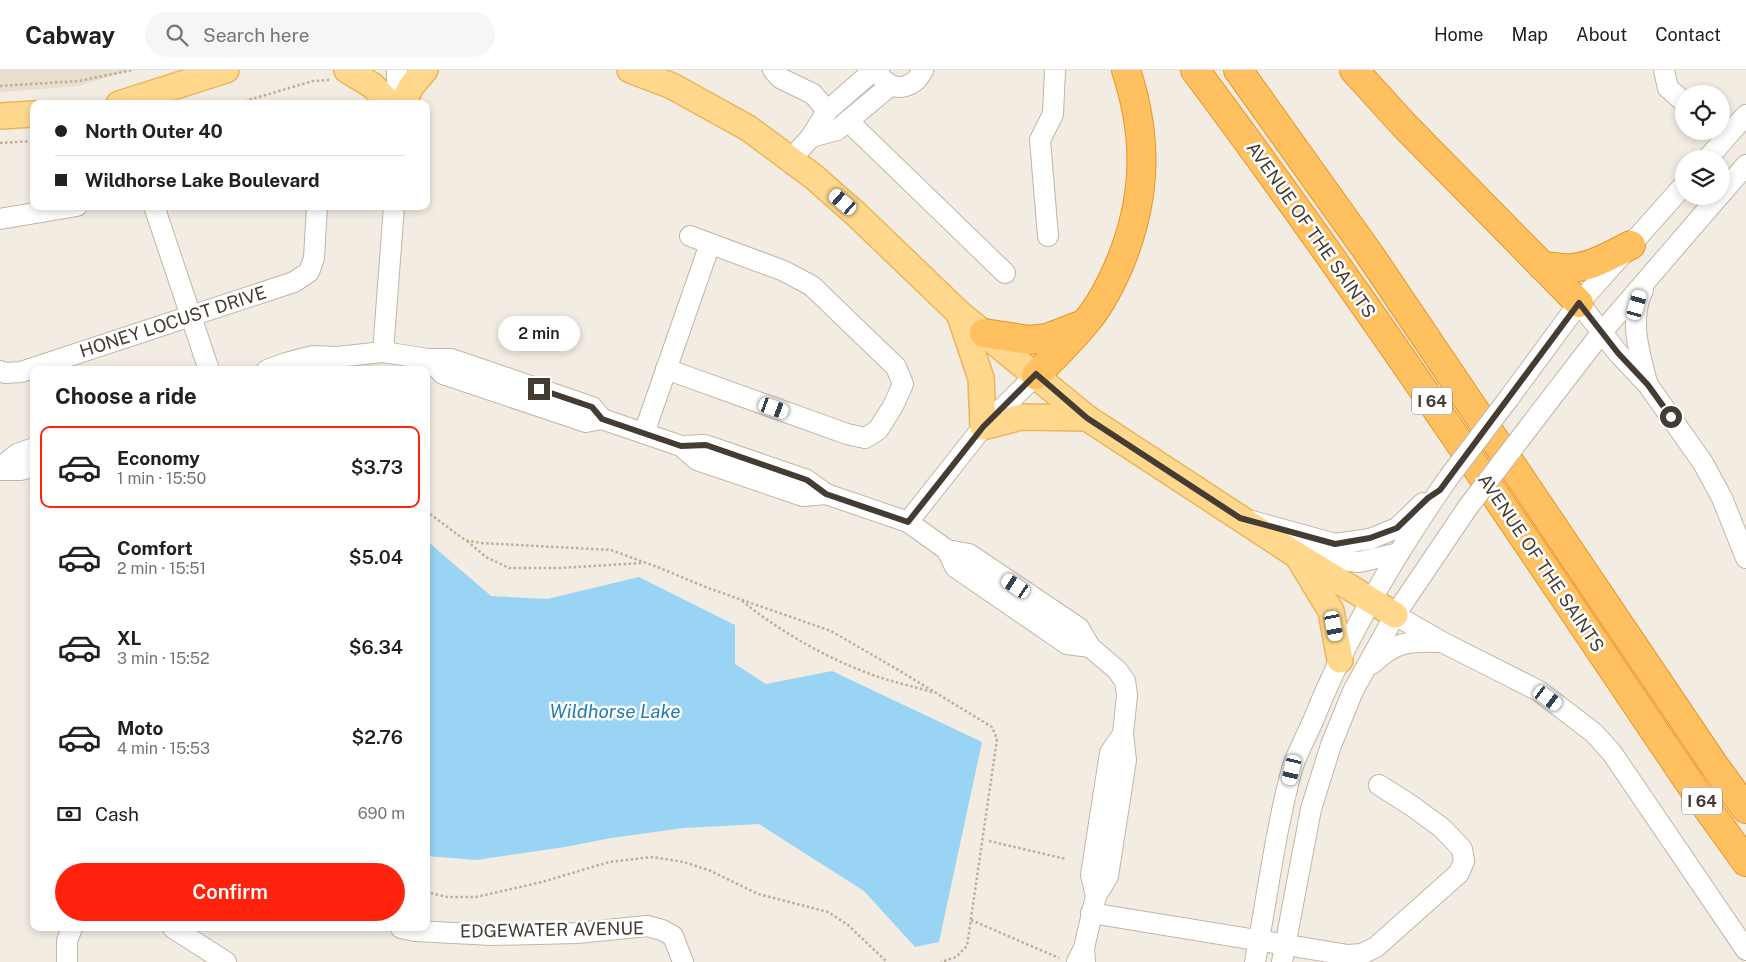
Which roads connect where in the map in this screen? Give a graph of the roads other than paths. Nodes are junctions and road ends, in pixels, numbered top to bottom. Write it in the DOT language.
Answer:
graph roads {
  1 [pos="226,70"];
  2 [pos="398,70"];
  3 [pos="424,70"];
  4 [pos="630,70"];
  5 [pos="773,70"];
  6 [pos="876,70"];
  7 [pos="923,70"];
  8 [pos="1055,70"];
  9 [pos="1126,70"];
  10 [pos="1195,70"];
  11 [pos="1238,70"];
  12 [pos="1354,70"];
  13 [pos="1664,70"];
  14 [pos="339,75"];
  15 [pos="797,78"];
  16 [pos="891,85"];
  17 [pos="1675,94"];
  18 [pos="132,100"];
  19 [pos="386,100"];
  20 [pos="397,100"];
  21 [pos="404,100"];
  22 [pos="827,111"];
  23 [pos="30,114"];
  24 [pos="1746,115"];
  25 [pos="0,116"];
  26 [pos="848,122"];
  27 [pos="1730,127"];
  28 [pos="811,137"];
  29 [pos="791,159"];
  30 [pos="1746,165"];
  31 [pos="1730,183"];
  32 [pos="1675,195"];
  33 [pos="1712,205"];
  34 [pos="53,210"];
  35 [pos="155,210"];
  36 [pos="317,210"];
  37 [pos="394,210"];
  38 [pos="0,219"];
  39 [pos="690,236"];
  40 [pos="1048,236"];
  41 [pos="710,244"];
  42 [pos="1631,244"];
  43 [pos="1542,266"];
  44 [pos="1005,273"];
  45 [pos="1649,279"];
  46 [pos="1579,303"];
  47 [pos="959,313"];
  48 [pos="190,316"];
  49 [pos="1086,322"];
  50 [pos="1602,332"];
  51 [pos="984,333"];
  52 [pos="383,352"];
  53 [pos="337,357"];
  54 [pos="39,366"];
  55 [pos="208,366"];
  56 [pos="278,366"];
  57 [pos="327,366"];
  58 [pos="30,369"];
  59 [pos="666,369"];
  60 [pos="2,372"];
  61 [pos="1036,374"];
  62 [pos="1648,385"];
  63 [pos="1087,418"];
  64 [pos="983,427"];
  65 [pos="644,433"];
  66 [pos="30,449"];
  67 [pos="30,467"];
  68 [pos="0,469"];
  69 [pos="1445,484"];
  70 [pos="1240,518"];
  71 [pos="908,522"];
  72 [pos="1740,530"];
  73 [pos="1399,553"];
  74 [pos="1295,554"];
  75 [pos="1746,558"];
  76 [pos="1372,600"];
  77 [pos="1395,615"];
  78 [pos="1442,642"];
  79 [pos="1340,660"];
  80 [pos="1364,671"];
  81 [pos="1379,785"];
  82 [pos="1746,810"];
  83 [pos="1746,862"];
  84 [pos="1093,904"];
  85 [pos="71,931"];
  86 [pos="178,931"];
  87 [pos="415,931"];
  88 [pos="1259,939"];
  89 [pos="1746,950"];
  90 [pos="1284,953"];
  91 [pos="1076,957"];
  92 [pos="67,962"];
  93 [pos="226,962"];
  94 [pos="683,962"];
  95 [pos="1255,962"];
  1 -- 18 [label="main road"];
  2 -- 20 [label="street"];
  3 -- 21 [label="main road"];
  4 -- 29 [label="main road"];
  5 -- 15 [label="street"];
  6 -- 16 [label="street"];
  6 -- 22 [label="street"];
  7 -- 16 [label="street"];
  8 -- 40 [label="street"];
  9 -- 49 [label="highway"];
  10 -- 83 [label="highway, AVENUE OF THE SAINTS / I 64"];
  11 -- 82 [label="highway, AVENUE OF THE SAINTS / I 64"];
  12 -- 43 [label="highway"];
  13 -- 17 [label="street"];
  14 -- 19 [label="main road"];
  15 -- 22 [label="street"];
  16 -- 26 [label="street"];
  22 -- 28 [label="street"];
  23 -- 25 [label="main road"];
  24 -- 27 [label="street"];
  26 -- 28 [label="street"];
  26 -- 44 [label="street"];
  28 -- 29 [label="street"];
  29 -- 47 [label="main road"];
  30 -- 31 [label="street"];
  32 -- 42 [label="street"];
  33 -- 45 [label="street"];
  34 -- 38 [label="street"];
  35 -- 48 [label="street"];
  36 -- 48 [label="street, HONEY LOCUST DRIVE"];
  37 -- 52 [label="street"];
  39 -- 41 [label="street"];
  41 -- 59 [label="street"];
  41 -- 59 [label="street"];
  42 -- 43 [label="highway"];
  42 -- 46 [label="street"];
  43 -- 46 [label="highway"];
  45 -- 50 [label="street"];
  45 -- 62 [label="street"];
  46 -- 50 [label="street"];
  46 -- 69 [label="street, bridge"];
  47 -- 51 [label="main road"];
  47 -- 64 [label="main road"];
  48 -- 54 [label="street, HONEY LOCUST DRIVE"];
  48 -- 55 [label="street"];
  49 -- 51 [label="highway"];
  49 -- 61 [label="highway"];
  50 -- 62 [label="street"];
  50 -- 77 [label="street, bridge"];
  51 -- 61 [label="main road"];
  52 -- 53 [label="street"];
  52 -- 65 [label="street"];
  53 -- 56 [label="street"];
  53 -- 57 [label="street"];
  58 -- 60 [label="street, HONEY LOCUST DRIVE"];
  59 -- 65 [label="street"];
  61 -- 63 [label="main road"];
  61 -- 64 [label="street"];
  62 -- 72 [label="street"];
  63 -- 64 [label="main road"];
  63 -- 70 [label="main road"];
  64 -- 71 [label="street"];
  65 -- 71 [label="street"];
  66 -- 68 [label="street"];
  67 -- 68 [label="street"];
  69 -- 70 [label="street"];
  69 -- 73 [label="street"];
  70 -- 74 [label="main road"];
  71 -- 84 [label="street"];
  72 -- 75 [label="street"];
  73 -- 74 [label="street"];
  73 -- 76 [label="street"];
  74 -- 76 [label="main road"];
  74 -- 79 [label="main road"];
  76 -- 77 [label="main road"];
  76 -- 79 [label="street"];
  77 -- 78 [label="street"];
  77 -- 80 [label="street"];
  78 -- 80 [label="street"];
  78 -- 89 [label="street"];
  79 -- 88 [label="street"];
  80 -- 90 [label="street"];
  81 -- 90 [label="street"];
  84 -- 88 [label="street"];
  84 -- 91 [label="street"];
  85 -- 92 [label="street"];
  86 -- 93 [label="street"];
  87 -- 94 [label="street, EDGEWATER AVENUE"];
  88 -- 90 [label="street"];
  88 -- 95 [label="street"];
}
